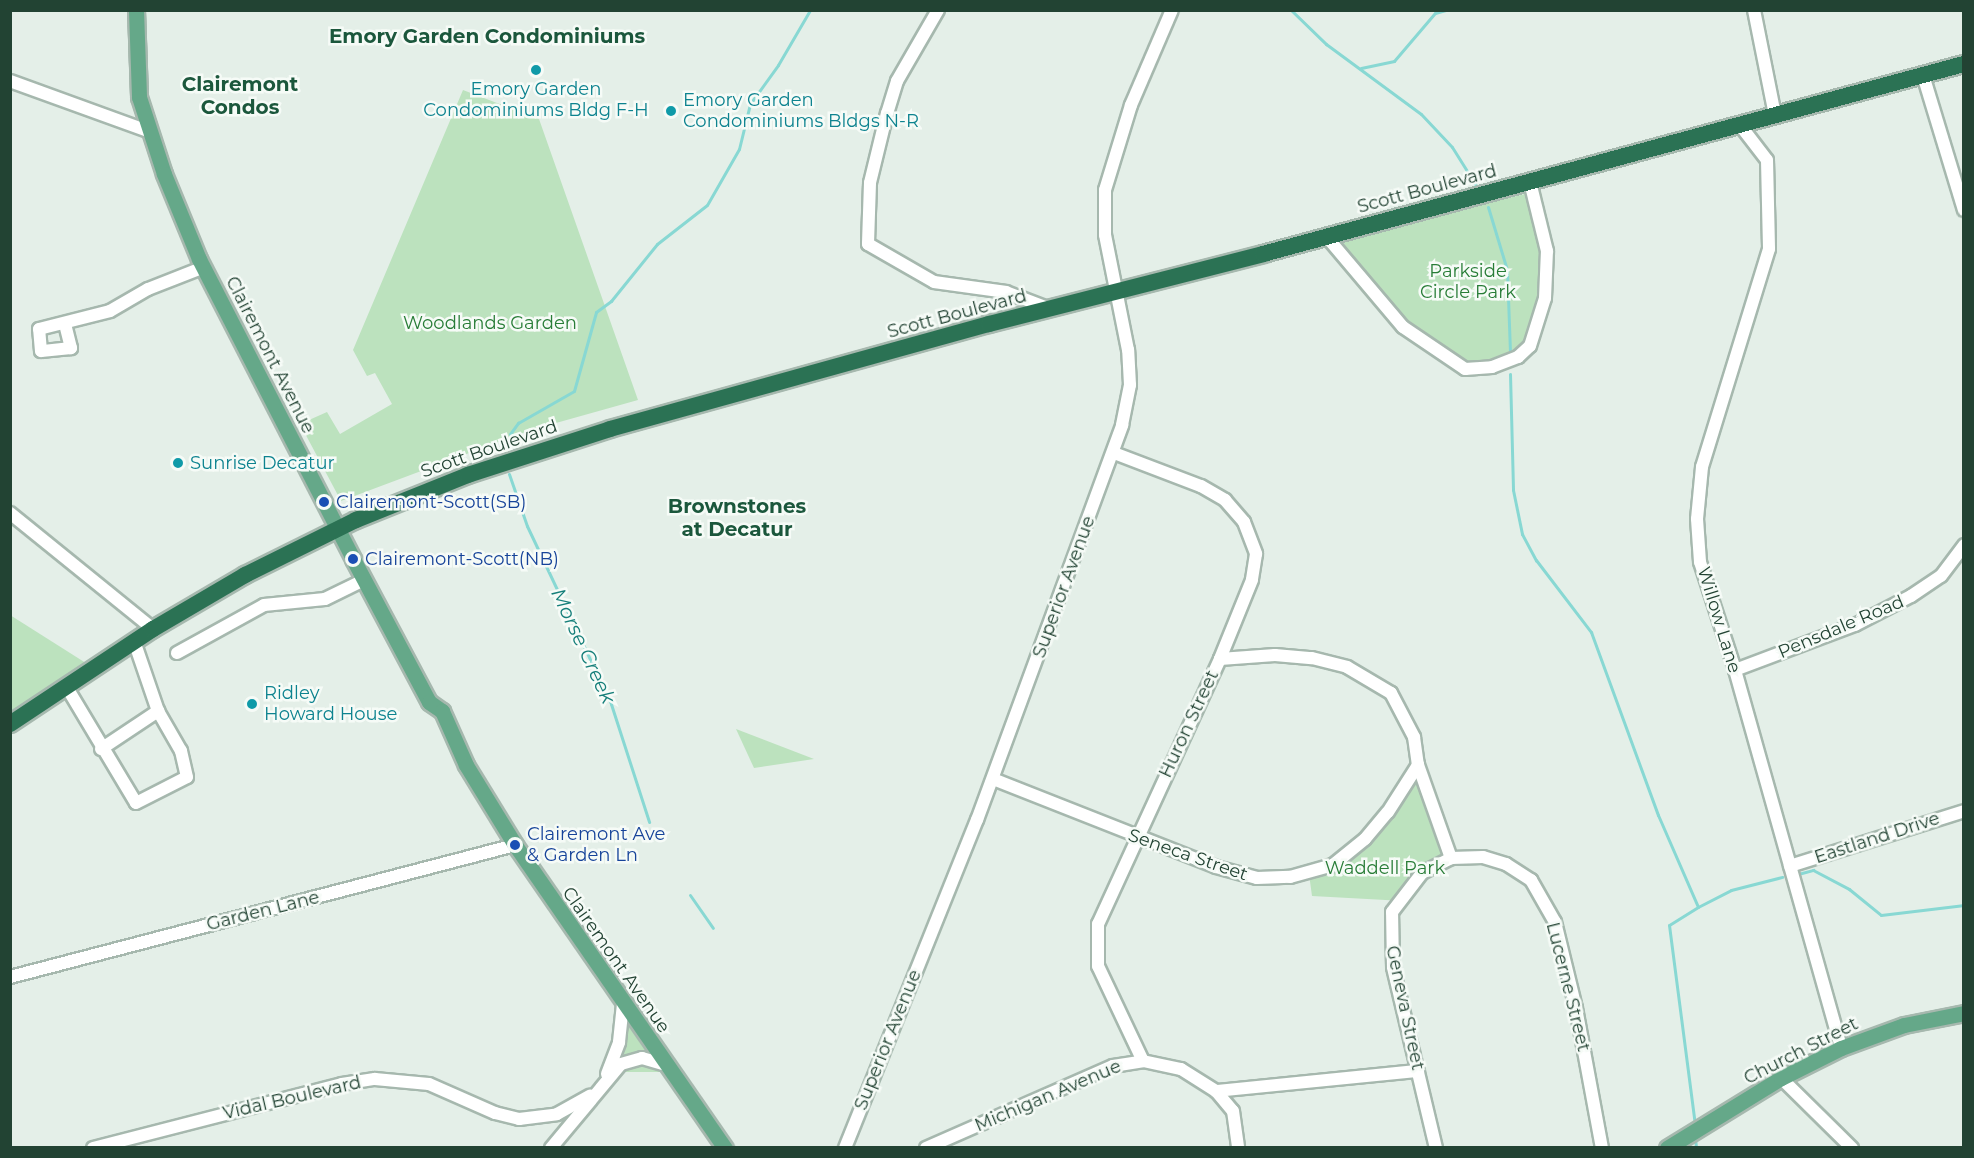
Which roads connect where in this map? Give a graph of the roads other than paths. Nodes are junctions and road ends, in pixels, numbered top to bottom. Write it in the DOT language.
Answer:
graph roads {
  1 [pos="136,10"];
  2 [pos="938,10"];
  3 [pos="1172,10"];
  4 [pos="1754,10"];
  5 [pos="1964,64"];
  6 [pos="1923,75"];
  7 [pos="10,81"];
  8 [pos="1775,115"];
  9 [pos="1740,125"];
  10 [pos="148,131"];
  11 [pos="1530,182"];
  12 [pos="1964,210"];
  13 [pos="1326,236"];
  14 [pos="204,267"];
  15 [pos="1116,290"];
  16 [pos="1050,309"];
  17 [pos="65,324"];
  18 [pos="1114,453"];
  19 [pos="10,513"];
  20 [pos="338,530"];
  21 [pos="1964,545"];
  22 [pos="364,580"];
  23 [pos="153,629"];
  24 [pos="134,641"];
  25 [pos="177,653"];
  26 [pos="1220,659"];
  27 [pos="1735,670"];
  28 [pos="66,686"];
  29 [pos="158,711"];
  30 [pos="10,724"];
  31 [pos="101,749"];
  32 [pos="1418,765"];
  33 [pos="993,778"];
  34 [pos="1964,810"];
  35 [pos="1135,838"];
  36 [pos="515,845"];
  37 [pos="1451,858"];
  38 [pos="1790,866"];
  39 [pos="10,977"];
  40 [pos="623,1004"];
  41 [pos="1964,1013"];
  42 [pos="1841,1048"];
  43 [pos="1143,1061"];
  44 [pos="666,1065"];
  45 [pos="1418,1071"];
  46 [pos="1781,1078"];
  47 [pos="600,1085"];
  48 [pos="1216,1091"];
  49 [pos="590,1096"];
  50 [pos="93,1148"];
  51 [pos="551,1148"];
  52 [pos="725,1148"];
  53 [pos="845,1148"];
  54 [pos="926,1148"];
  55 [pos="1238,1148"];
  56 [pos="1436,1148"];
  57 [pos="1602,1148"];
  58 [pos="1667,1148"];
  59 [pos="1852,1148"];
  1 -- 10 [label="main road, Clairemont Avenue"];
  2 -- 16 [label="street"];
  3 -- 15 [label="street, Superior Avenue"];
  4 -- 8 [label="street"];
  5 -- 6 [label="highway, Scott Boulevard"];
  6 -- 8 [label="highway, Scott Boulevard"];
  6 -- 12 [label="street"];
  7 -- 10 [label="street"];
  8 -- 9 [label="highway, Scott Boulevard"];
  9 -- 11 [label="highway, Scott Boulevard"];
  9 -- 27 [label="street, Willow Lane"];
  10 -- 14 [label="main road, Clairemont Avenue"];
  11 -- 13 [label="highway, Scott Boulevard"];
  11 -- 13 [label="street"];
  13 -- 15 [label="highway, Scott Boulevard"];
  14 -- 17 [label="street"];
  14 -- 20 [label="main road, Clairemont Avenue"];
  15 -- 16 [label="highway, Scott Boulevard"];
  15 -- 18 [label="street, Superior Avenue"];
  16 -- 20 [label="highway, Scott Boulevard"];
  18 -- 26 [label="street, Huron Street"];
  18 -- 33 [label="street, Superior Avenue"];
  19 -- 23 [label="street"];
  20 -- 22 [label="main road, Clairemont Avenue"];
  20 -- 23 [label="highway, Scott Boulevard"];
  21 -- 27 [label="street, Pensdale Road"];
  22 -- 25 [label="street"];
  22 -- 36 [label="main road, Clairemont Avenue"];
  23 -- 24 [label="highway, Scott Boulevard"];
  24 -- 28 [label="highway, Scott Boulevard"];
  24 -- 29 [label="street"];
  26 -- 32 [label="street"];
  26 -- 35 [label="street, Huron Street"];
  27 -- 38 [label="street, Willow Lane"];
  28 -- 30 [label="highway, Scott Boulevard"];
  28 -- 31 [label="street"];
  29 -- 31 [label="street"];
  29 -- 31 [label="street"];
  32 -- 35 [label="street, Seneca Street"];
  32 -- 37 [label="street"];
  33 -- 35 [label="street, Seneca Street"];
  33 -- 53 [label="street, Superior Avenue"];
  34 -- 38 [label="street, Eastland Drive"];
  35 -- 43 [label="street, Huron Street"];
  36 -- 39 [label="street, Garden Lane"];
  36 -- 40 [label="main road, Clairemont Avenue"];
  37 -- 45 [label="street, Geneva Street"];
  37 -- 57 [label="street, Lucerne Street"];
  38 -- 42 [label="street, Willow Lane"];
  40 -- 44 [label="main road, Clairemont Avenue"];
  40 -- 47 [label="street"];
  41 -- 42 [label="main road, Church Street"];
  42 -- 46 [label="main road, Church Street"];
  43 -- 48 [label="street, Michigan Avenue"];
  43 -- 54 [label="street, Michigan Avenue"];
  44 -- 47 [label="street"];
  44 -- 52 [label="main road, Clairemont Avenue"];
  45 -- 48 [label="street"];
  45 -- 56 [label="street, Geneva Street"];
  46 -- 58 [label="main road, Church Street"];
  46 -- 59 [label="street"];
  47 -- 49 [label="street"];
  48 -- 55 [label="street"];
  49 -- 50 [label="street, Vidal Boulevard"];
  49 -- 51 [label="street"];
}
